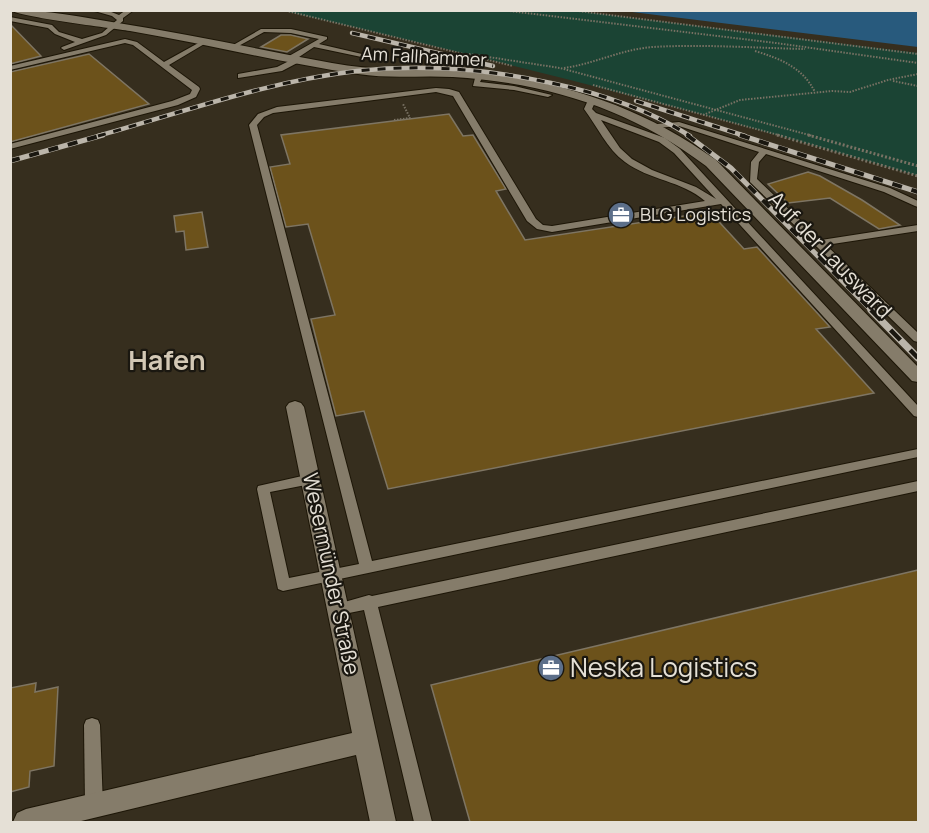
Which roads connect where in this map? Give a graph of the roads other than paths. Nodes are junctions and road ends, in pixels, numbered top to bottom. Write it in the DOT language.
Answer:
graph roads {
  1 [pos="14,10"];
  2 [pos="94,10"];
  3 [pos="131,10"];
  4 [pos="10,19"];
  5 [pos="118,21"];
  6 [pos="83,42"];
  7 [pos="204,42"];
  8 [pos="313,45"];
  9 [pos="231,48"];
  10 [pos="371,57"];
  11 [pos="295,58"];
  12 [pos="10,61"];
  13 [pos="164,65"];
  14 [pos="10,68"];
  15 [pos="241,76"];
  16 [pos="479,76"];
  17 [pos="548,95"];
  18 [pos="592,100"];
  19 [pos="594,115"];
  20 [pos="657,126"];
  21 [pos="10,147"];
  22 [pos="764,151"];
  23 [pos="711,163"];
  24 [pos="717,202"];
  25 [pos="918,204"];
  26 [pos="918,228"];
  27 [pos="818,243"];
  28 [pos="918,339"];
  29 [pos="918,377"];
  30 [pos="295,407"];
  31 [pos="918,413"];
  32 [pos="918,453"];
  33 [pos="311,479"];
  34 [pos="918,486"];
  35 [pos="367,567"];
  36 [pos="332,574"];
  37 [pos="369,601"];
  38 [pos="339,609"];
  39 [pos="92,726"];
  40 [pos="366,741"];
  41 [pos="94,806"];
  42 [pos="26,822"];
  43 [pos="383,822"];
  44 [pos="423,822"];
  1 -- 5 [label="street, Am Fallhammer"];
  2 -- 5 [label="lane"];
  3 -- 5 [label="lane"];
  4 -- 6 [label="lane"];
  5 -- 6 [label="lane"];
  5 -- 7 [label="street, Am Fallhammer"];
  6 -- 12 [label="lane"];
  7 -- 9 [label="street, Am Fallhammer"];
  7 -- 13 [label="lane"];
  8 -- 9 [label="lane"];
  8 -- 10 [label="lane"];
  8 -- 11 [label="lane"];
  9 -- 11 [label="street, Am Fallhammer"];
  11 -- 15 [label="lane"];
  11 -- 16 [label="street, Am Fallhammer"];
  13 -- 14 [label="lane"];
  13 -- 21 [label="lane"];
  16 -- 17 [label="lane"];
  16 -- 18 [label="street, Am Fallhammer"];
  18 -- 19 [label="lane"];
  18 -- 20 [label="street, Am Fallhammer"];
  19 -- 24 [label="lane"];
  19 -- 24 [label="lane"];
  20 -- 22 [label="lane"];
  20 -- 23 [label="street, Am Fallhammer"];
  22 -- 25 [label="lane"];
  22 -- 27 [label="lane"];
  23 -- 29 [label="street, Auf der Lausward"];
  24 -- 31 [label="lane"];
  24 -- 35 [label="lane"];
  26 -- 27 [label="lane"];
  27 -- 28 [label="lane"];
  30 -- 33 [label="street, Wesermünder Straße"];
  32 -- 35 [label="lane"];
  33 -- 36 [label="street, Wesermünder Straße"];
  33 -- 36 [label="lane"];
  34 -- 37 [label="lane"];
  35 -- 36 [label="lane"];
  36 -- 38 [label="street, Wesermünder Straße"];
  37 -- 38 [label="lane"];
  37 -- 44 [label="lane"];
  38 -- 40 [label="street, Wesermünder Straße"];
  39 -- 41 [label="lane"];
  40 -- 41 [label="street"];
  40 -- 43 [label="street, Wesermünder Straße"];
  41 -- 42 [label="street"];
}
